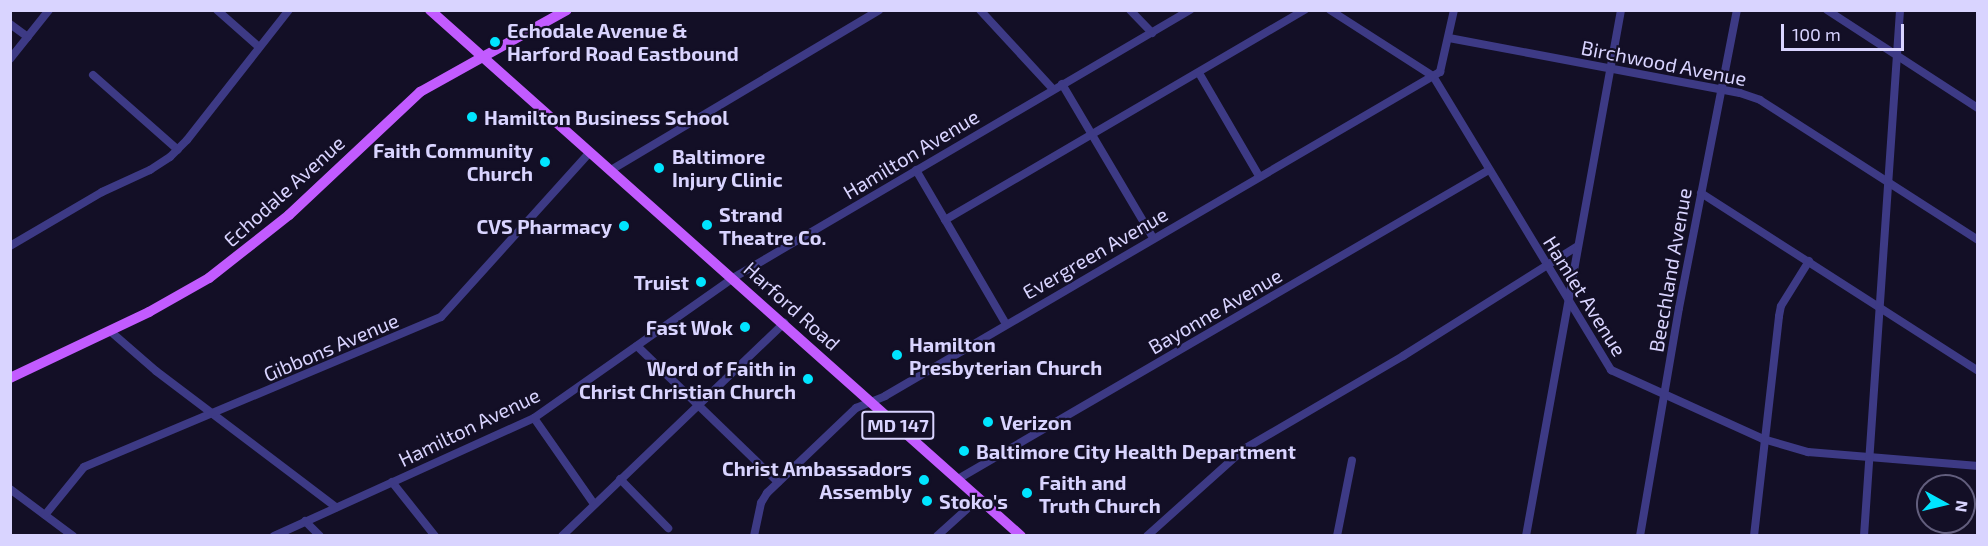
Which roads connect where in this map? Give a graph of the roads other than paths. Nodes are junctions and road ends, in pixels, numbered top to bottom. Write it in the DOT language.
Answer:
graph roads {
  1 [pos="49,10"];
  2 [pos="217,10"];
  3 [pos="289,10"];
  4 [pos="430,10"];
  5 [pos="567,10"];
  6 [pos="879,10"];
  7 [pos="980,10"];
  8 [pos="1130,10"];
  9 [pos="1190,10"];
  10 [pos="1305,10"];
  11 [pos="1330,10"];
  12 [pos="1454,10"];
  13 [pos="1621,10"];
  14 [pos="1737,10"];
  15 [pos="1827,10"];
  16 [pos="1900,10"];
  17 [pos="10,24"];
  18 [pos="1152,33"];
  19 [pos="28,38"];
  20 [pos="1449,38"];
  21 [pos="259,47"];
  22 [pos="483,57"];
  23 [pos="1898,57"];
  24 [pos="10,59"];
  25 [pos="1609,69"];
  26 [pos="1199,73"];
  27 [pos="93,75"];
  28 [pos="1433,76"];
  29 [pos="1062,84"];
  30 [pos="1053,89"];
  31 [pos="1721,90"];
  32 [pos="1977,108"];
  33 [pos="1092,135"];
  34 [pos="178,150"];
  35 [pos="590,152"];
  36 [pos="611,170"];
  37 [pos="916,170"];
  38 [pos="1489,170"];
  39 [pos="1259,176"];
  40 [pos="1890,184"];
  41 [pos="1701,193"];
  42 [pos="945,220"];
  43 [pos="1153,238"];
  44 [pos="1977,240"];
  45 [pos="10,246"];
  46 [pos="1576,248"];
  47 [pos="1809,261"];
  48 [pos="1546,266"];
  49 [pos="733,278"];
  50 [pos="1568,300"];
  51 [pos="1881,308"];
  52 [pos="784,322"];
  53 [pos="1006,324"];
  54 [pos="110,331"];
  55 [pos="638,346"];
  56 [pos="1977,371"];
  57 [pos="10,378"];
  58 [pos="1665,394"];
  59 [pos="871,401"];
  60 [pos="698,404"];
  61 [pos="212,414"];
  62 [pos="534,418"];
  63 [pos="1763,439"];
  64 [pos="1870,459"];
  65 [pos="1352,460"];
  66 [pos="1977,466"];
  67 [pos="620,479"];
  68 [pos="958,479"];
  69 [pos="392,482"];
  70 [pos="778,482"];
  71 [pos="10,489"];
  72 [pos="979,498"];
  73 [pos="594,504"];
  74 [pos="336,507"];
  75 [pos="45,515"];
  76 [pos="305,521"];
  77 [pos="668,528"];
  78 [pos="73,536"];
  79 [pos="274,536"];
  80 [pos="320,536"];
  81 [pos="435,536"];
  82 [pos="562,536"];
  83 [pos="754,536"];
  84 [pos="938,536"];
  85 [pos="1021,536"];
  86 [pos="1147,536"];
  87 [pos="1337,536"];
  88 [pos="1526,536"];
  89 [pos="1640,536"];
  90 [pos="1754,536"];
  91 [pos="1864,536"];
  1 -- 19 [label="street"];
  2 -- 21 [label="street"];
  3 -- 21 [label="street"];
  4 -- 22 [label="main road, Harford Road / MD 147"];
  5 -- 22 [label="main road, Echodale Avenue"];
  6 -- 36 [label="street"];
  7 -- 30 [label="street"];
  8 -- 18 [label="street"];
  9 -- 18 [label="street, Hamilton Avenue"];
  10 -- 26 [label="street"];
  11 -- 28 [label="street, Hamlet Avenue"];
  12 -- 20 [label="street"];
  13 -- 25 [label="street"];
  14 -- 31 [label="street, Beechland Avenue"];
  15 -- 23 [label="street"];
  16 -- 23 [label="street"];
  17 -- 19 [label="street"];
  18 -- 29 [label="street, Hamilton Avenue"];
  19 -- 24 [label="street"];
  20 -- 25 [label="street, Birchwood Avenue"];
  20 -- 28 [label="street"];
  21 -- 34 [label="street"];
  22 -- 35 [label="main road, Harford Road / MD 147"];
  22 -- 54 [label="main road, Echodale Avenue"];
  23 -- 32 [label="street"];
  23 -- 40 [label="street"];
  25 -- 31 [label="street, Birchwood Avenue"];
  25 -- 46 [label="street"];
  26 -- 33 [label="street"];
  26 -- 39 [label="street"];
  27 -- 34 [label="street"];
  28 -- 38 [label="street, Hamlet Avenue"];
  28 -- 39 [label="street, Evergreen Avenue"];
  29 -- 30 [label="street, Hamilton Avenue"];
  29 -- 33 [label="street"];
  30 -- 37 [label="street, Hamilton Avenue"];
  31 -- 40 [label="street, Birchwood Avenue"];
  31 -- 41 [label="street, Beechland Avenue"];
  33 -- 42 [label="street"];
  33 -- 43 [label="street"];
  34 -- 45 [label="street"];
  35 -- 36 [label="main road, Harford Road / MD 147"];
  35 -- 61 [label="street, Gibbons Avenue"];
  36 -- 49 [label="main road, Harford Road / MD 147"];
  37 -- 42 [label="street"];
  37 -- 49 [label="street, Hamilton Avenue"];
  38 -- 48 [label="street, Hamlet Avenue"];
  38 -- 68 [label="street, Bayonne Avenue"];
  39 -- 43 [label="street, Evergreen Avenue"];
  40 -- 44 [label="street, Birchwood Avenue"];
  40 -- 51 [label="street"];
  41 -- 47 [label="street"];
  41 -- 58 [label="street, Beechland Avenue"];
  42 -- 53 [label="street"];
  43 -- 53 [label="street, Evergreen Avenue"];
  46 -- 48 [label="street"];
  46 -- 50 [label="street"];
  47 -- 51 [label="street"];
  47 -- 63 [label="street"];
  48 -- 50 [label="street, Hamlet Avenue"];
  48 -- 86 [label="street"];
  49 -- 52 [label="main road, Harford Road / MD 147"];
  49 -- 55 [label="street, Hamilton Avenue"];
  50 -- 58 [label="street, Hamlet Avenue"];
  50 -- 88 [label="street"];
  51 -- 56 [label="street"];
  51 -- 64 [label="street"];
  52 -- 59 [label="main road, Harford Road / MD 147"];
  52 -- 60 [label="street"];
  53 -- 59 [label="street, Evergreen Avenue"];
  54 -- 57 [label="main road, Echodale Avenue"];
  54 -- 61 [label="street"];
  55 -- 60 [label="street"];
  55 -- 62 [label="street, Hamilton Avenue"];
  58 -- 63 [label="street, Hamlet Avenue"];
  58 -- 89 [label="street, Beechland Avenue"];
  59 -- 68 [label="main road, Harford Road / MD 147"];
  59 -- 70 [label="street, Evergreen Avenue"];
  60 -- 67 [label="street"];
  60 -- 70 [label="street"];
  61 -- 74 [label="street"];
  61 -- 75 [label="street, Gibbons Avenue"];
  62 -- 69 [label="street, Hamilton Avenue"];
  62 -- 73 [label="street"];
  63 -- 64 [label="street, Hamlet Avenue"];
  63 -- 90 [label="street"];
  64 -- 66 [label="street, Hamlet Avenue"];
  64 -- 91 [label="street"];
  65 -- 87 [label="street"];
  67 -- 73 [label="street"];
  67 -- 77 [label="street"];
  68 -- 72 [label="main road, Harford Road / MD 147"];
  69 -- 74 [label="street, Hamilton Avenue"];
  69 -- 81 [label="street"];
  70 -- 83 [label="street, Evergreen Avenue"];
  71 -- 75 [label="street"];
  72 -- 84 [label="street"];
  72 -- 85 [label="main road, Harford Road / MD 147"];
  73 -- 82 [label="street"];
  74 -- 76 [label="street, Hamilton Avenue"];
  75 -- 78 [label="street"];
  76 -- 79 [label="street, Hamilton Avenue"];
  76 -- 80 [label="street"];
}
